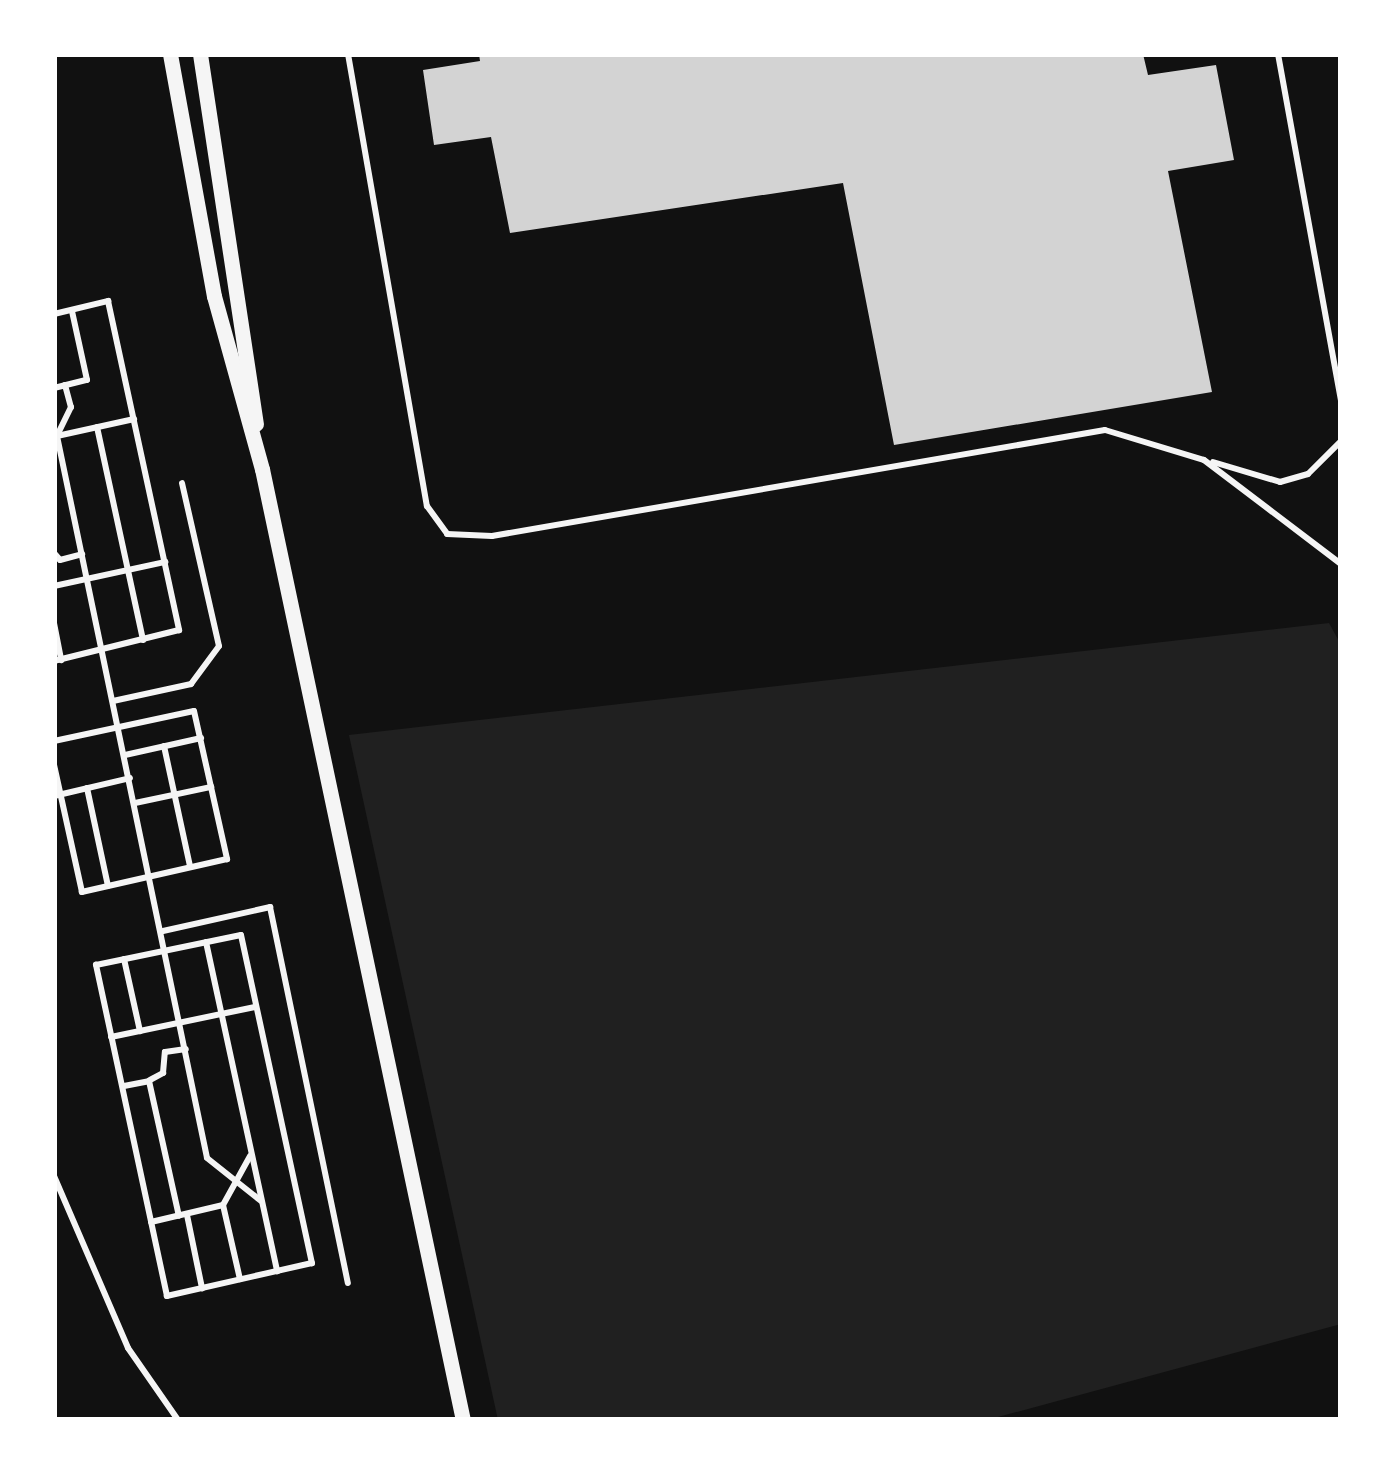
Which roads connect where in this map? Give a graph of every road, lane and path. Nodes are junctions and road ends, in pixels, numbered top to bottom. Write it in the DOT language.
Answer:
graph roads {
  1 [pos="170,54"];
  2 [pos="200,54"];
  3 [pos="347,54"];
  4 [pos="1277,54"];
  5 [pos="72,310"];
  6 [pos="54,314"];
  7 [pos="65,386"];
  8 [pos="54,388"];
  9 [pos="1341,400"];
  10 [pos="134,419"];
  11 [pos="97,427"];
  12 [pos="57,436"];
  13 [pos="1341,441"];
  14 [pos="1204,460"];
  15 [pos="262,469"];
  16 [pos="182,483"];
  17 [pos="54,553"];
  18 [pos="82,554"];
  19 [pos="165,562"];
  20 [pos="1341,564"];
  21 [pos="128,571"];
  22 [pos="88,579"];
  23 [pos="54,586"];
  24 [pos="54,623"];
  25 [pos="143,640"];
  26 [pos="103,651"];
  27 [pos="58,660"];
  28 [pos="113,701"];
  29 [pos="119,727"];
  30 [pos="201,738"];
  31 [pos="54,741"];
  32 [pos="164,746"];
  33 [pos="125,754"];
  34 [pos="54,765"];
  35 [pos="130,778"];
  36 [pos="211,787"];
  37 [pos="87,788"];
  38 [pos="57,795"];
  39 [pos="174,795"];
  40 [pos="135,803"];
  41 [pos="190,867"];
  42 [pos="151,876"];
  43 [pos="108,886"];
  44 [pos="163,931"];
  45 [pos="206,942"];
  46 [pos="166,951"];
  47 [pos="124,959"];
  48 [pos="256,1006"];
  49 [pos="221,1013"];
  50 [pos="180,1022"];
  51 [pos="140,1031"];
  52 [pos="111,1036"];
  53 [pos="186,1049"];
  54 [pos="149,1081"];
  55 [pos="122,1087"];
  56 [pos="251,1154"];
  57 [pos="54,1176"];
  58 [pos="235,1185"];
  59 [pos="261,1201"];
  60 [pos="224,1205"];
  61 [pos="183,1215"];
  62 [pos="152,1222"];
  63 [pos="277,1271"];
  64 [pos="240,1279"];
  65 [pos="348,1282"];
  66 [pos="202,1288"];
  67 [pos="178,1420"];
  68 [pos="464,1420"];
  1 -- 15 [label="main road"];
  2 -- 15 [label="main road"];
  3 -- 14 [label="lane"];
  4 -- 9 [label="lane"];
  5 -- 6 [label="lane"];
  5 -- 7 [label="lane"];
  5 -- 10 [label="lane"];
  7 -- 8 [label="lane"];
  7 -- 12 [label="lane"];
  10 -- 11 [label="lane"];
  10 -- 19 [label="lane"];
  11 -- 12 [label="lane"];
  11 -- 21 [label="lane"];
  12 -- 18 [label="lane"];
  13 -- 14 [label="lane"];
  14 -- 20 [label="lane"];
  15 -- 68 [label="main road"];
  16 -- 28 [label="lane"];
  17 -- 18 [label="lane"];
  18 -- 22 [label="lane"];
  19 -- 21 [label="lane"];
  19 -- 25 [label="lane"];
  21 -- 22 [label="lane"];
  21 -- 25 [label="lane"];
  22 -- 23 [label="lane"];
  22 -- 26 [label="lane"];
  24 -- 27 [label="lane"];
  25 -- 26 [label="lane"];
  26 -- 27 [label="lane"];
  26 -- 28 [label="lane"];
  28 -- 29 [label="lane"];
  29 -- 30 [label="lane"];
  29 -- 31 [label="lane"];
  29 -- 33 [label="lane"];
  30 -- 32 [label="lane"];
  30 -- 36 [label="lane"];
  32 -- 33 [label="lane"];
  32 -- 39 [label="lane"];
  33 -- 35 [label="lane"];
  34 -- 38 [label="lane"];
  35 -- 37 [label="lane"];
  35 -- 40 [label="lane"];
  36 -- 39 [label="lane"];
  36 -- 41 [label="lane"];
  37 -- 38 [label="lane"];
  37 -- 43 [label="lane"];
  38 -- 43 [label="lane"];
  39 -- 40 [label="lane"];
  39 -- 41 [label="lane"];
  40 -- 42 [label="lane"];
  41 -- 42 [label="lane"];
  42 -- 43 [label="lane"];
  42 -- 44 [label="lane"];
  44 -- 46 [label="lane"];
  44 -- 65 [label="lane"];
  45 -- 46 [label="lane"];
  45 -- 48 [label="lane"];
  45 -- 49 [label="lane"];
  46 -- 47 [label="lane"];
  46 -- 50 [label="lane"];
  47 -- 51 [label="lane"];
  47 -- 52 [label="lane"];
  48 -- 49 [label="lane"];
  48 -- 63 [label="lane"];
  49 -- 50 [label="lane"];
  49 -- 56 [label="lane"];
  50 -- 51 [label="lane"];
  50 -- 53 [label="lane"];
  51 -- 52 [label="lane"];
  52 -- 55 [label="lane"];
  53 -- 54 [label="lane"];
  53 -- 58 [label="lane"];
  54 -- 55 [label="lane"];
  54 -- 61 [label="lane"];
  55 -- 62 [label="lane"];
  56 -- 58 [label="lane"];
  56 -- 59 [label="lane"];
  57 -- 67 [label="lane"];
  58 -- 59 [label="lane"];
  58 -- 60 [label="lane"];
  59 -- 63 [label="lane"];
  60 -- 61 [label="lane"];
  60 -- 64 [label="lane"];
  61 -- 62 [label="lane"];
  61 -- 66 [label="lane"];
  62 -- 66 [label="lane"];
  63 -- 64 [label="lane"];
  64 -- 66 [label="lane"];
}
